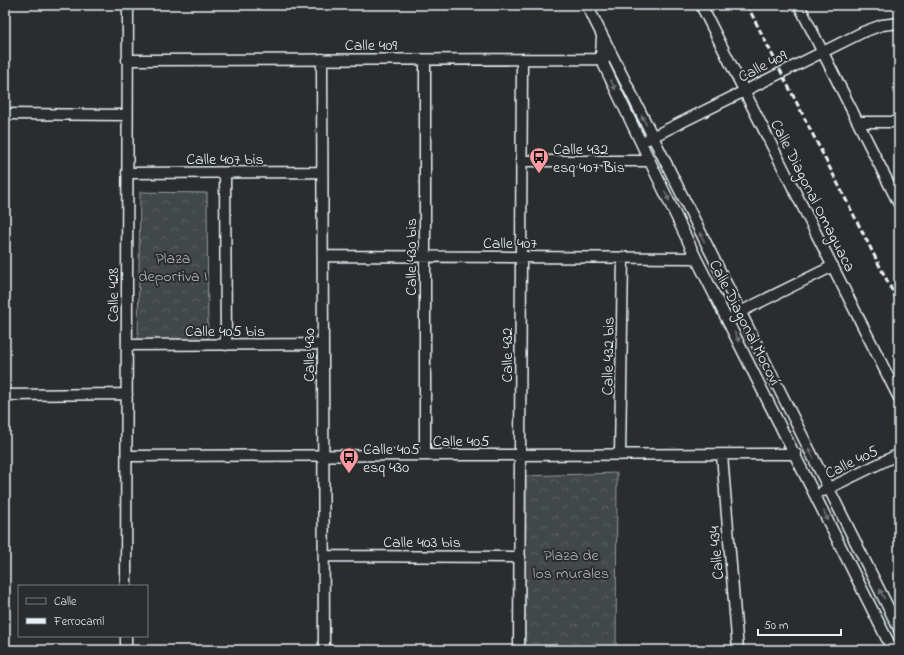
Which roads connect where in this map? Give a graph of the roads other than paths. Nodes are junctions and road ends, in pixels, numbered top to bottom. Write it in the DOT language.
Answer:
graph roads {
  1 [pos="128,5"];
  2 [pos="587,5"];
  3 [pos="701,5"];
  4 [pos="799,5"];
  5 [pos="899,23"];
  6 [pos="602,35"];
  7 [pos="822,51"];
  8 [pos="322,59"];
  9 [pos="522,59"];
  10 [pos="601,59"];
  11 [pos="614,59"];
  12 [pos="128,60"];
  13 [pos="425,60"];
  14 [pos="744,90"];
  15 [pos="5,114"];
  16 [pos="128,115"];
  17 [pos="858,122"];
  18 [pos="899,122"];
  19 [pos="652,137"];
  20 [pos="641,143"];
  21 [pos="521,161"];
  22 [pos="650,161"];
  23 [pos="322,172"];
  24 [pos="128,173"];
  25 [pos="225,173"];
  26 [pos="899,204"];
  27 [pos="323,256"];
  28 [pos="425,257"];
  29 [pos="521,257"];
  30 [pos="623,257"];
  31 [pos="696,258"];
  32 [pos="833,266"];
  33 [pos="740,312"];
  34 [pos="727,319"];
  35 [pos="323,344"];
  36 [pos="127,345"];
  37 [pos="226,345"];
  38 [pos="127,394"];
  39 [pos="5,395"];
  40 [pos="899,398"];
  41 [pos="796,454"];
  42 [pos="899,454"];
  43 [pos="424,455"];
  44 [pos="520,455"];
  45 [pos="620,455"];
  46 [pos="722,455"];
  47 [pos="127,456"];
  48 [pos="324,456"];
  49 [pos="829,489"];
  50 [pos="816,495"];
  51 [pos="324,556"];
  52 [pos="520,557"];
  53 [pos="126,585"];
  54 [pos="899,629"];
  55 [pos="899,635"];
  56 [pos="126,637"];
  57 [pos="126,650"];
  58 [pos="324,650"];
  59 [pos="520,650"];
  60 [pos="738,650"];
  61 [pos="892,650"];
  1 -- 12 [label="street, Calle 428"];
  2 -- 6 [label="street, Calle Diagonal Mocoví"];
  3 -- 14 [label="street, Calle Diagonal Omaguaca"];
  4 -- 7 [label="street"];
  5 -- 7 [label="street, Calle 409"];
  6 -- 10 [label="street, Calle Diagonal Mocoví"];
  6 -- 11 [label="street, Calle Diagonal Mocoví"];
  7 -- 14 [label="street, Calle 409"];
  7 -- 17 [label="street"];
  8 -- 12 [label="street, Calle 409"];
  8 -- 13 [label="street, Calle 409"];
  8 -- 23 [label="street, Calle 430"];
  9 -- 10 [label="street, Calle 409"];
  9 -- 13 [label="street, Calle 409"];
  9 -- 21 [label="street, Calle 432"];
  10 -- 11 [label="street, Calle 409"];
  10 -- 20 [label="street, Calle Diagonal Mocoví, one-way"];
  19 -- 11 [label="street, Calle Diagonal Mocoví, one-way"];
  12 -- 16 [label="street, Calle 428"];
  13 -- 28 [label="street, Calle 430 bis"];
  14 -- 19 [label="street, Calle 409"];
  14 -- 32 [label="street, Calle Diagonal Omaguaca"];
  15 -- 16 [label="street"];
  16 -- 24 [label="street, Calle 428"];
  17 -- 18 [label="street"];
  17 -- 26 [label="street"];
  19 -- 20 [label="street, Calle 409"];
  33 -- 19 [label="street, Calle Diagonal Mocoví, one-way"];
  20 -- 22 [label="street, Calle Diagonal Mocoví"];
  21 -- 22 [label="street"];
  21 -- 29 [label="street, Calle 432"];
  22 -- 31 [label="street, Calle Diagonal Mocoví, one-way"];
  23 -- 25 [label="street, Calle 407 bis"];
  23 -- 27 [label="street, Calle 430"];
  24 -- 25 [label="street, Calle 407 bis"];
  24 -- 36 [label="street, Calle 428"];
  25 -- 37 [label="street"];
  27 -- 28 [label="street, Calle 407"];
  27 -- 35 [label="street, Calle 430"];
  28 -- 29 [label="street, Calle 407"];
  28 -- 43 [label="street, Calle 430 bis"];
  29 -- 30 [label="street, Calle 407"];
  29 -- 44 [label="street, Calle 432"];
  30 -- 31 [label="street, Calle 407"];
  30 -- 45 [label="street, Calle 432 bis"];
  31 -- 34 [label="street, Calle Diagonal Mocoví"];
  32 -- 33 [label="street"];
  32 -- 40 [label="street, Calle Diagonal Omaguaca"];
  33 -- 34 [label="street"];
  49 -- 33 [label="street, Calle Diagonal Mocoví, one-way"];
  34 -- 41 [label="street, Calle Diagonal Mocoví, one-way"];
  35 -- 37 [label="street, Calle 405 bis"];
  35 -- 48 [label="street, Calle 430"];
  36 -- 37 [label="street, Calle 405 bis"];
  36 -- 38 [label="street, Calle 428"];
  38 -- 39 [label="street"];
  38 -- 47 [label="street, Calle 428"];
  41 -- 46 [label="street, Calle 405"];
  41 -- 50 [label="street, Calle Diagonal Mocoví"];
  42 -- 49 [label="street, Calle 405"];
  43 -- 44 [label="street, Calle 405"];
  43 -- 48 [label="street, Calle 405"];
  44 -- 45 [label="street, Calle 405"];
  44 -- 52 [label="street, Calle 432"];
  45 -- 46 [label="street, Calle 405"];
  46 -- 60 [label="street, Calle 434"];
  47 -- 48 [label="street, Calle 405"];
  47 -- 53 [label="street, Calle 428"];
  48 -- 51 [label="street, Calle 430"];
  49 -- 50 [label="street, Calle 405"];
  54 -- 49 [label="street, Calle Diagonal Mocoví, one-way"];
  50 -- 61 [label="street, Calle Diagonal Mocoví, one-way"];
  51 -- 52 [label="street, Calle 403 bis"];
  51 -- 58 [label="street, Calle 430"];
  52 -- 59 [label="street, Calle 432"];
  55 -- 61 [label="street"];
  56 -- 57 [label="street"];
}
